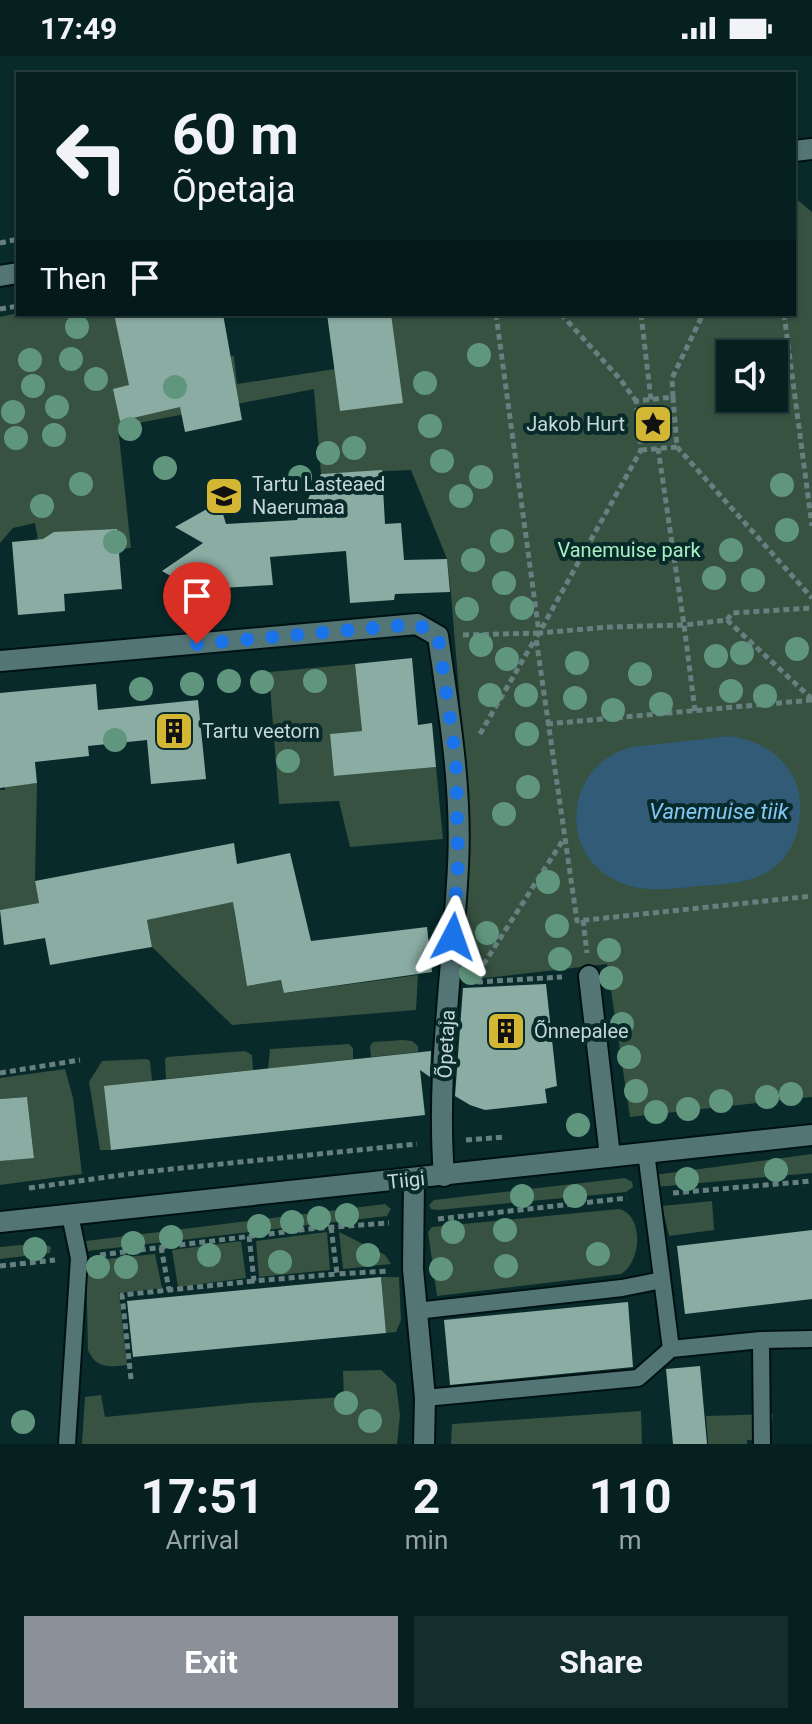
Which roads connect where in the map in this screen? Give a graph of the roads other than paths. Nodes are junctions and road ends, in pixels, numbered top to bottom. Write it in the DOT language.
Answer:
graph roads {
  1 [pos="0,661"];
  2 [pos="589,976"];
  3 [pos="812,1135"];
  4 [pos="646,1152"];
  5 [pos="610,1156"];
  6 [pos="444,1176"];
  7 [pos="414,1179"];
  8 [pos="70,1215"];
  9 [pos="0,1222"];
  10 [pos="662,1280"];
  11 [pos="416,1311"];
  12 [pos="812,1339"];
  13 [pos="761,1340"];
  14 [pos="671,1349"];
  15 [pos="425,1398"];
  16 [pos="67,1444"];
  17 [pos="424,1444"];
  18 [pos="762,1444"];
  1 -- 6 [label="street, Õpetaja"];
  2 -- 5 [label="street"];
  3 -- 4 [label="street, Tiigi"];
  4 -- 5 [label="street, Tiigi"];
  4 -- 10 [label="lane"];
  5 -- 6 [label="street, Tiigi"];
  6 -- 7 [label="street, Tiigi"];
  7 -- 8 [label="street, Tiigi"];
  7 -- 11 [label="street"];
  8 -- 9 [label="street, Tiigi"];
  8 -- 16 [label="lane"];
  10 -- 11 [label="lane"];
  10 -- 14 [label="lane"];
  11 -- 15 [label="street"];
  12 -- 13 [label="lane"];
  13 -- 14 [label="lane"];
  13 -- 18 [label="lane"];
  14 -- 15 [label="lane"];
  15 -- 17 [label="street"];
}
